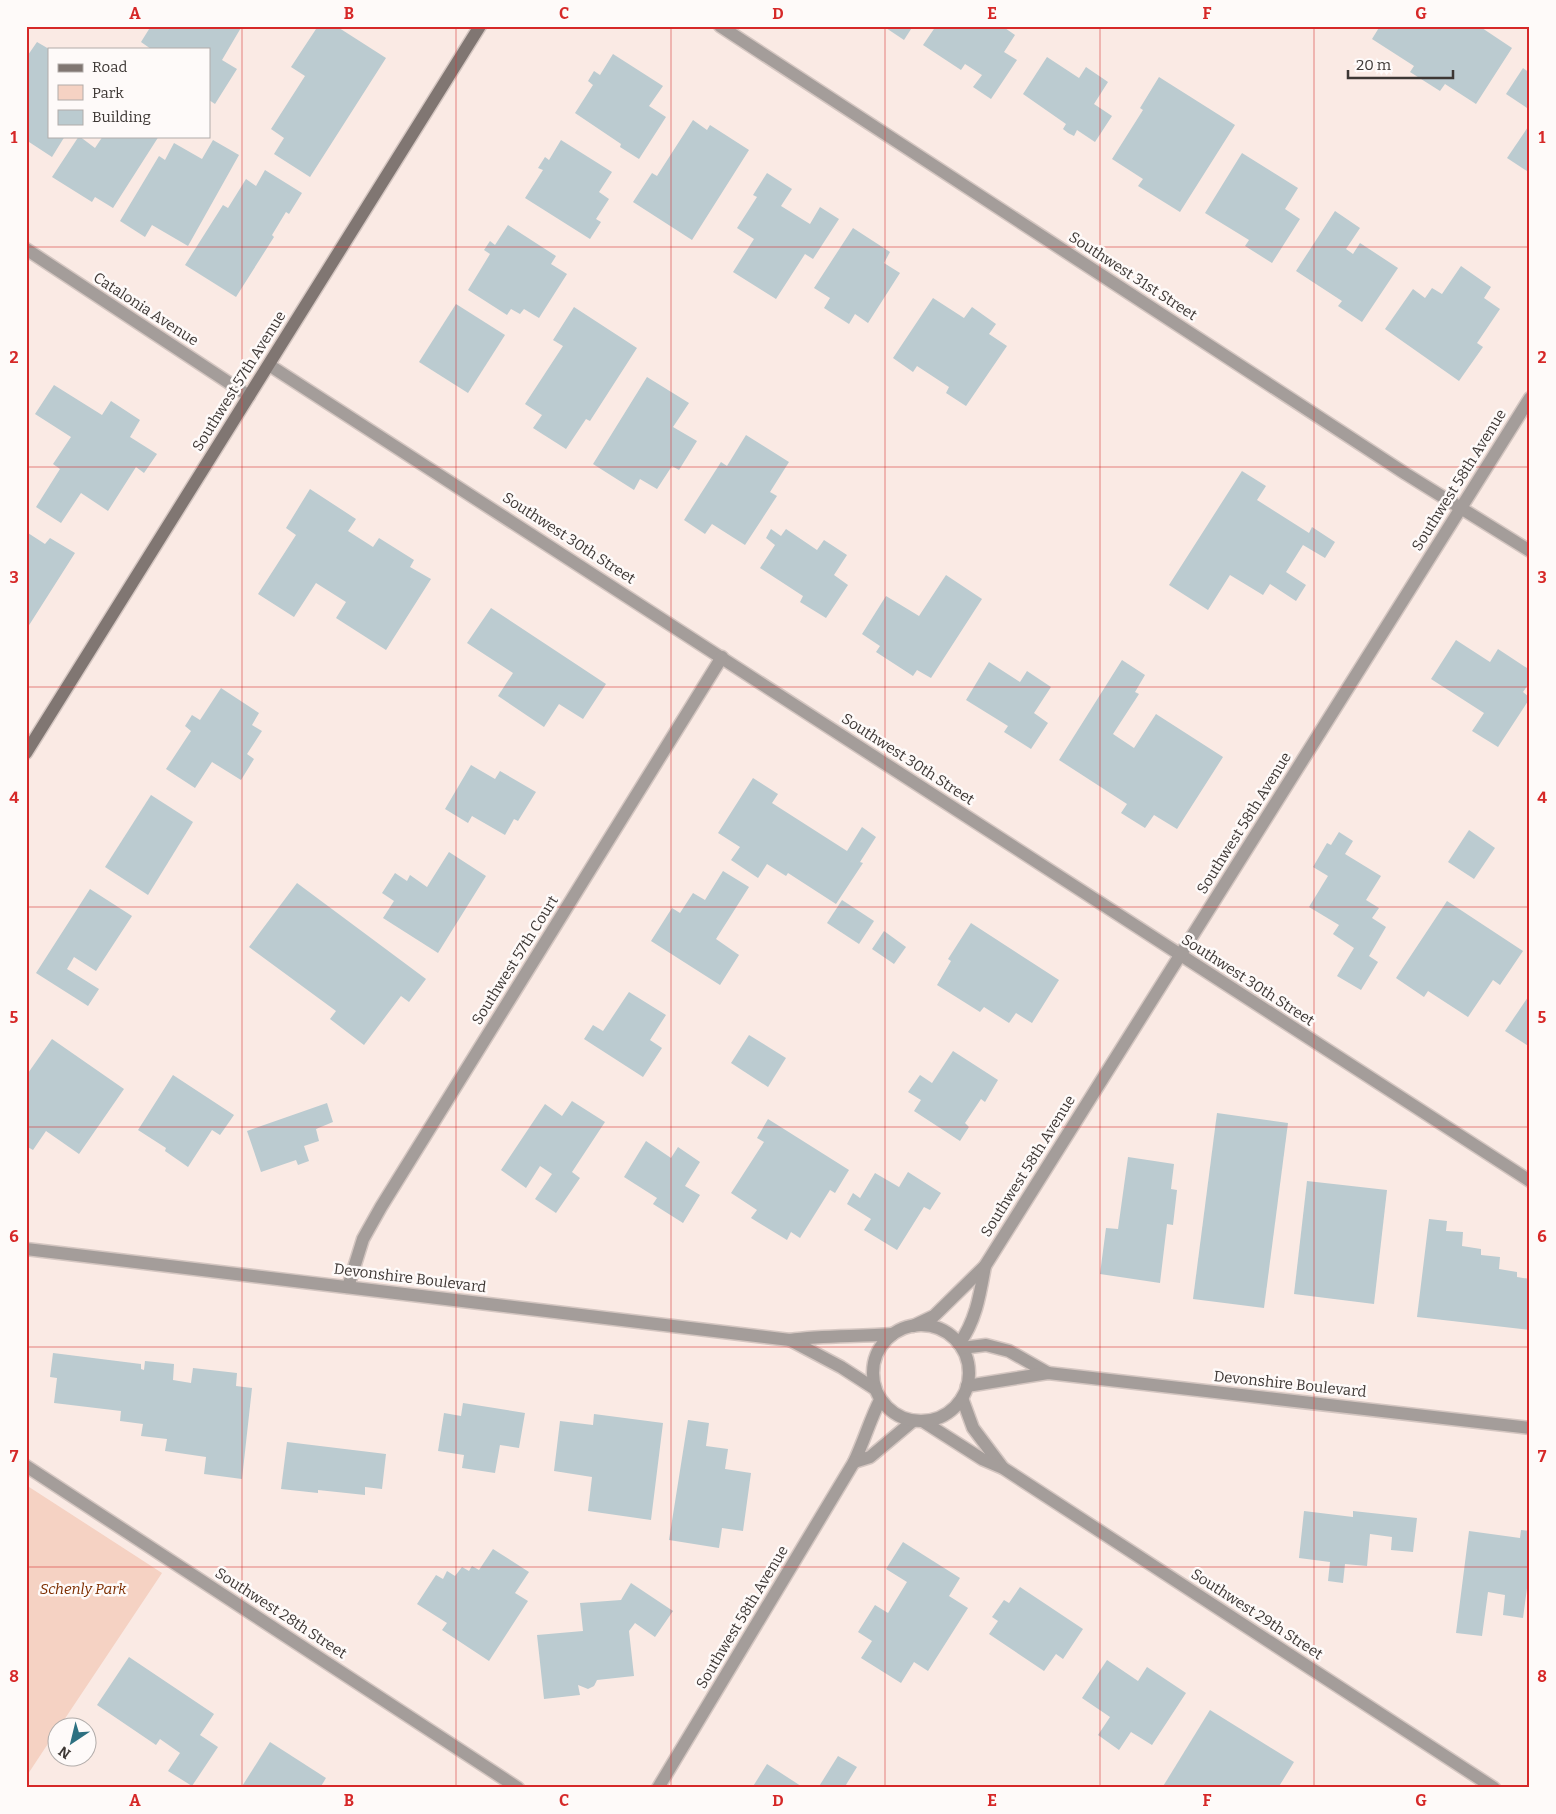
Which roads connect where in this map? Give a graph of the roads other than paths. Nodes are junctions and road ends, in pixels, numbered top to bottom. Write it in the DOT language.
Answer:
graph roads {
  1 [pos="480,26"];
  2 [pos="720,26"];
  3 [pos="26,249"];
  4 [pos="269,364"];
  5 [pos="249,396"];
  6 [pos="1530,398"];
  7 [pos="1461,508"];
  8 [pos="1530,551"];
  9 [pos="722,657"];
  10 [pos="26,753"];
  11 [pos="1180,955"];
  12 [pos="1530,1181"];
  13 [pos="26,1250"];
  14 [pos="984,1266"];
  15 [pos="348,1287"];
  16 [pos="913,1326"];
  17 [pos="893,1334"];
  18 [pos="790,1340"];
  19 [pos="960,1346"];
  20 [pos="1048,1373"];
  21 [pos="965,1392"];
  22 [pos="878,1394"];
  23 [pos="918,1421"];
  24 [pos="1530,1428"];
  25 [pos="854,1462"];
  26 [pos="26,1466"];
  27 [pos="1003,1468"];
  28 [pos="518,1788"];
  29 [pos="658,1788"];
  30 [pos="1494,1788"];
  1 -- 4 [label="main road, Southwest 57th Avenue"];
  2 -- 7 [label="street, Southwest 31st Street"];
  3 -- 5 [label="street, Catalonia Avenue"];
  4 -- 5 [label="main road, Southwest 57th Avenue"];
  4 -- 9 [label="street, Southwest 30th Street"];
  5 -- 10 [label="main road, Southwest 57th Avenue"];
  6 -- 7 [label="street, Southwest 58th Avenue"];
  7 -- 8 [label="street, Southwest 31st Street"];
  7 -- 11 [label="street, Southwest 58th Avenue"];
  9 -- 11 [label="street, Southwest 30th Street"];
  9 -- 15 [label="street, Southwest 57th Court"];
  11 -- 12 [label="street, Southwest 30th Street"];
  11 -- 14 [label="street, Southwest 58th Avenue"];
  13 -- 15 [label="street, Devonshire Boulevard"];
  14 -- 16 [label="street, Southwest 58th Avenue"];
  14 -- 19 [label="street, Southwest 58th Avenue"];
  15 -- 18 [label="street, Devonshire Boulevard"];
  16 -- 17 [label="street"];
  16 -- 19 [label="street"];
  17 -- 18 [label="street, Devonshire Boulevard"];
  17 -- 22 [label="street"];
  18 -- 22 [label="street, Devonshire Boulevard"];
  19 -- 20 [label="street, Devonshire Boulevard"];
  19 -- 21 [label="street"];
  20 -- 21 [label="street, Devonshire Boulevard"];
  20 -- 24 [label="street, Devonshire Boulevard"];
  21 -- 23 [label="street"];
  21 -- 27 [label="street, Southwest 29th Street"];
  22 -- 23 [label="street"];
  22 -- 25 [label="street, Southwest 58th Avenue"];
  23 -- 25 [label="street"];
  23 -- 27 [label="street, Southwest 29th Street"];
  25 -- 29 [label="street, Southwest 58th Avenue"];
  26 -- 28 [label="street, Southwest 28th Street"];
  27 -- 30 [label="street, Southwest 29th Street"];
}
